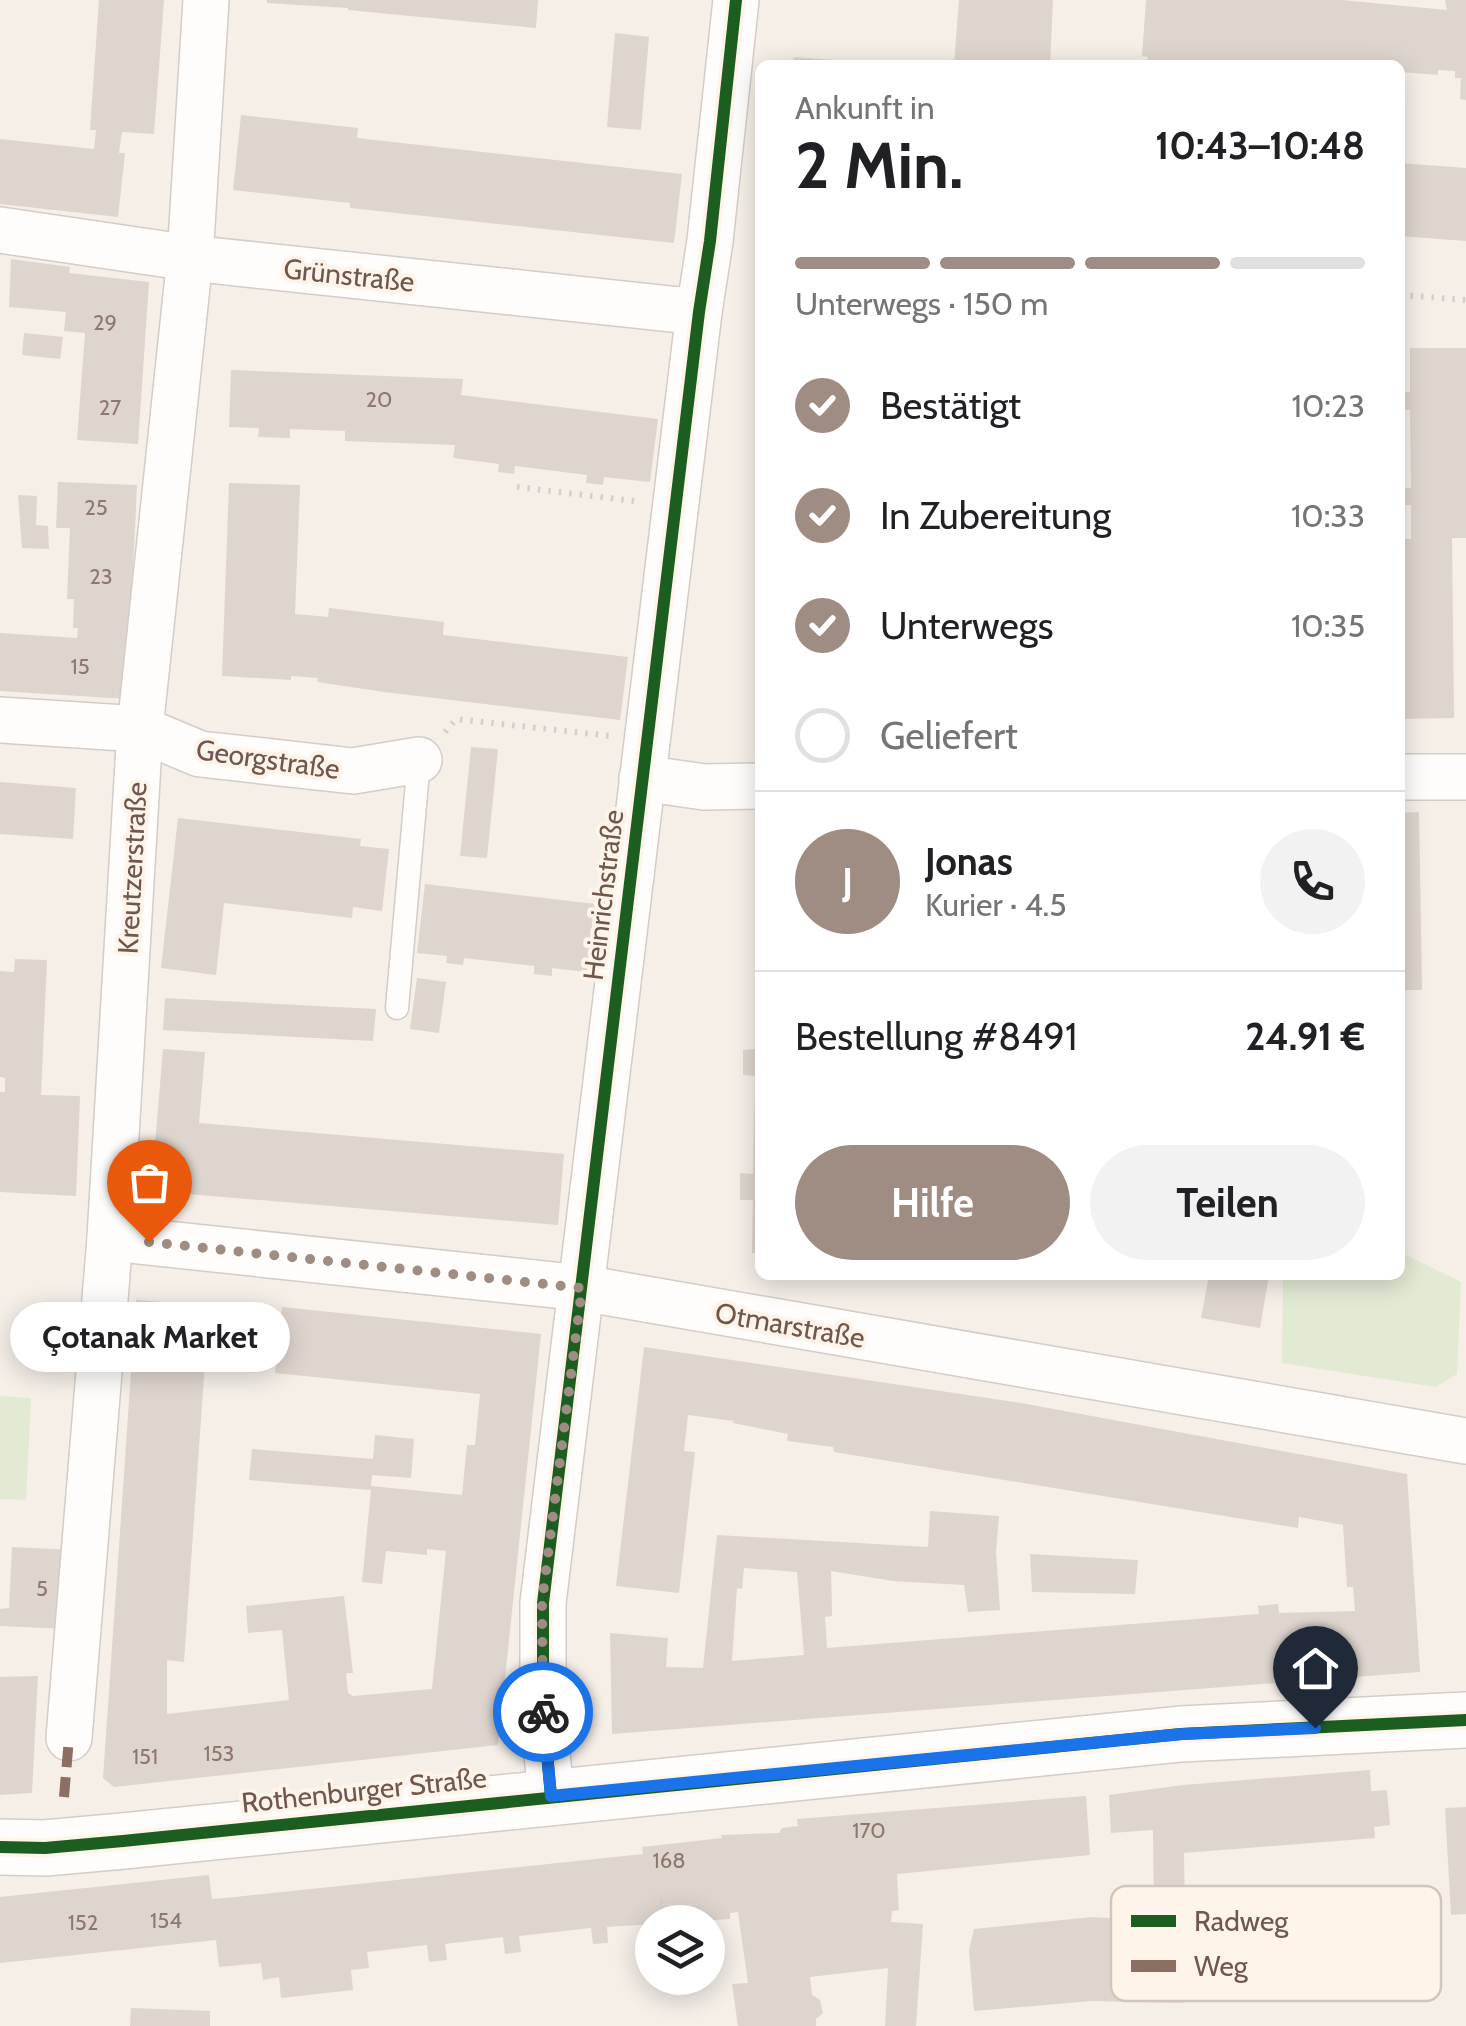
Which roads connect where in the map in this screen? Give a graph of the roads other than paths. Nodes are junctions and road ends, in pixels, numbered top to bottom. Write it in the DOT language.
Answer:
graph roads {
  1 [pos="206,0"];
  2 [pos="736,0"];
  3 [pos="0,230"];
  4 [pos="190,258"];
  5 [pos="698,312"];
  6 [pos="0,720"];
  7 [pos="140,729"];
  8 [pos="644,759"];
  9 [pos="419,760"];
  10 [pos="1405,776"];
  11 [pos="1466,777"];
  12 [pos="755,786"];
  13 [pos="397,1008"];
  14 [pos="110,1238"];
  15 [pos="582,1288"];
  16 [pos="1466,1441"];
  17 [pos="1466,1720"];
  18 [pos="69,1738"];
  19 [pos="551,1796"];
  20 [pos="15,1851"];
  1 -- 4 [label="street, Kreutzerstraße"];
  2 -- 5 [label="street, Heinrichstraße"];
  3 -- 4 [label="street, Grünstraße"];
  4 -- 5 [label="street, Grünstraße"];
  4 -- 7 [label="street, Kreutzerstraße"];
  5 -- 8 [label="street, Heinrichstraße"];
  6 -- 7 [label="street, Georgstraße"];
  7 -- 9 [label="street, Georgstraße"];
  7 -- 14 [label="street, Kreutzerstraße"];
  8 -- 12 [label="street"];
  8 -- 15 [label="street, Heinrichstraße"];
  9 -- 13 [label="lane"];
  10 -- 11 [label="street"];
  14 -- 15 [label="street, Otmarstraße"];
  14 -- 18 [label="street, Kreutzerstraße"];
  15 -- 16 [label="street, Otmarstraße"];
  15 -- 19 [label="street, Heinrichstraße"];
  17 -- 19 [label="main road, Rothenburger Straße"];
  19 -- 20 [label="main road, Rothenburger Straße"];
}
